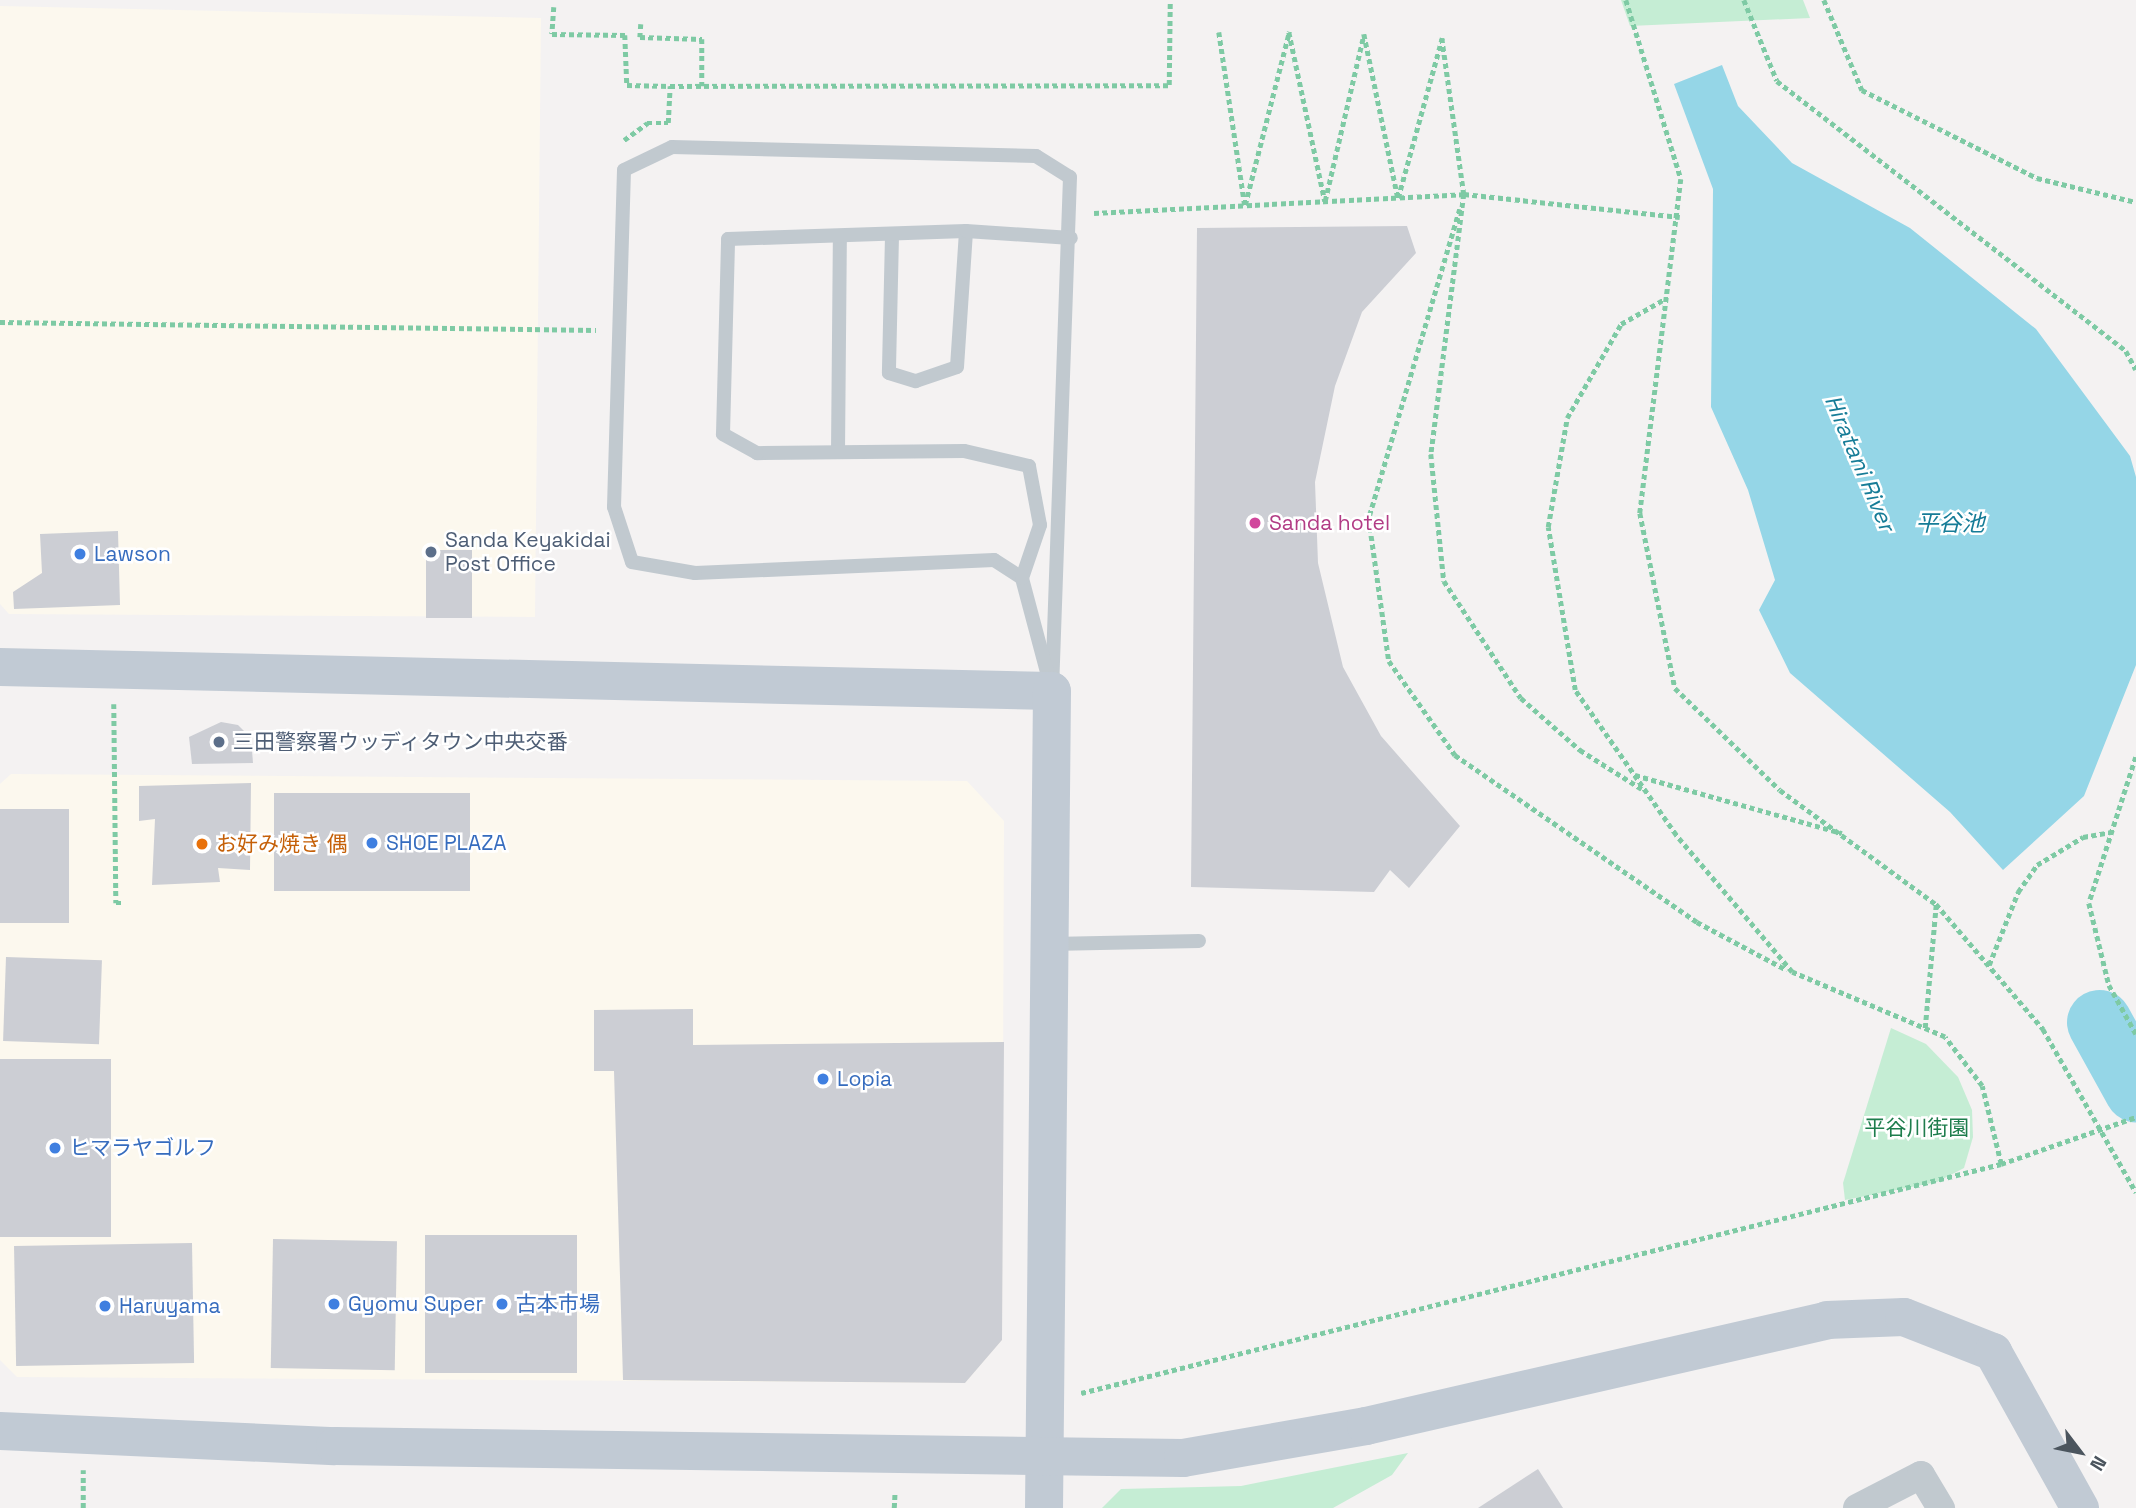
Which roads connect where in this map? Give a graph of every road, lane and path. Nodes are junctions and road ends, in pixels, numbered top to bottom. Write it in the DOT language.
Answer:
graph roads {
  1 [pos="1170,0"];
  2 [pos="1626,0"];
  3 [pos="1744,0"];
  4 [pos="1824,0"];
  5 [pos="554,7"];
  6 [pos="641,24"];
  7 [pos="1219,32"];
  8 [pos="670,86"];
  9 [pos="702,86"];
  10 [pos="618,148"];
  11 [pos="1464,194"];
  12 [pos="1398,198"];
  13 [pos="1325,201"];
  14 [pos="2136,202"];
  15 [pos="1245,205"];
  16 [pos="1071,214"];
  17 [pos="1680,217"];
  18 [pos="966,231"];
  19 [pos="892,236"];
  20 [pos="1071,238"];
  21 [pos="840,240"];
  22 [pos="1663,300"];
  23 [pos="0,322"];
  24 [pos="608,330"];
  25 [pos="2136,370"];
  26 [pos="838,452"];
  27 [pos="1022,578"];
  28 [pos="0,667"];
  29 [pos="114,670"];
  30 [pos="1052,691"];
  31 [pos="2136,757"];
  32 [pos="1634,775"];
  33 [pos="1645,792"];
  34 [pos="2111,832"];
  35 [pos="1847,835"];
  36 [pos="122,903"];
  37 [pos="1936,904"];
  38 [pos="1199,941"];
  39 [pos="1049,944"];
  40 [pos="1989,965"];
  41 [pos="1791,972"];
  42 [pos="1925,1028"];
  43 [pos="2136,1034"];
  44 [pos="2136,1116"];
  45 [pos="2001,1164"];
  46 [pos="2136,1192"];
  47 [pos="1044,1402"];
  48 [pos="0,1431"];
  49 [pos="1043,1455"];
  50 [pos="1044,1508"];
  51 [pos="1857,1508"];
  52 [pos="1941,1508"];
  53 [pos="2080,1508"];
  1 -- 9 [label="path"];
  2 -- 17 [label="path"];
  3 -- 25 [label="path"];
  4 -- 14 [label="path"];
  5 -- 8 [label="path"];
  6 -- 9 [label="path"];
  7 -- 15 [label="path"];
  8 -- 9 [label="path"];
  8 -- 10 [label="path"];
  11 -- 12 [label="path"];
  11 -- 12 [label="path"];
  11 -- 17 [label="path"];
  11 -- 33 [label="path"];
  11 -- 41 [label="path"];
  12 -- 13 [label="path"];
  12 -- 13 [label="path"];
  13 -- 15 [label="path"];
  13 -- 15 [label="path"];
  15 -- 16 [label="path"];
  16 -- 20 [label="lane"];
  16 -- 27 [label="lane"];
  17 -- 22 [label="path"];
  18 -- 19 [label="lane"];
  18 -- 19 [label="lane"];
  18 -- 20 [label="lane"];
  19 -- 21 [label="lane"];
  20 -- 30 [label="lane"];
  21 -- 26 [label="lane"];
  21 -- 26 [label="lane"];
  22 -- 32 [label="path"];
  22 -- 35 [label="path"];
  23 -- 24 [label="path"];
  26 -- 27 [label="lane"];
  27 -- 30 [label="lane"];
  28 -- 29 [label="street"];
  29 -- 30 [label="street"];
  29 -- 36 [label="path"];
  30 -- 39 [label="street"];
  31 -- 34 [label="path"];
  32 -- 33 [label="path"];
  32 -- 35 [label="path"];
  33 -- 41 [label="path"];
  34 -- 40 [label="path"];
  34 -- 43 [label="path"];
  35 -- 37 [label="path"];
  37 -- 40 [label="path"];
  37 -- 42 [label="path"];
  38 -- 39 [label="lane"];
  39 -- 47 [label="street"];
  40 -- 46 [label="path"];
  41 -- 42 [label="path"];
  42 -- 45 [label="path"];
  44 -- 45 [label="path, bridge"];
  45 -- 47 [label="path"];
  47 -- 49 [label="street"];
  48 -- 49 [label="street"];
  49 -- 50 [label="street"];
  49 -- 53 [label="street"];
  51 -- 52 [label="street"];
}
